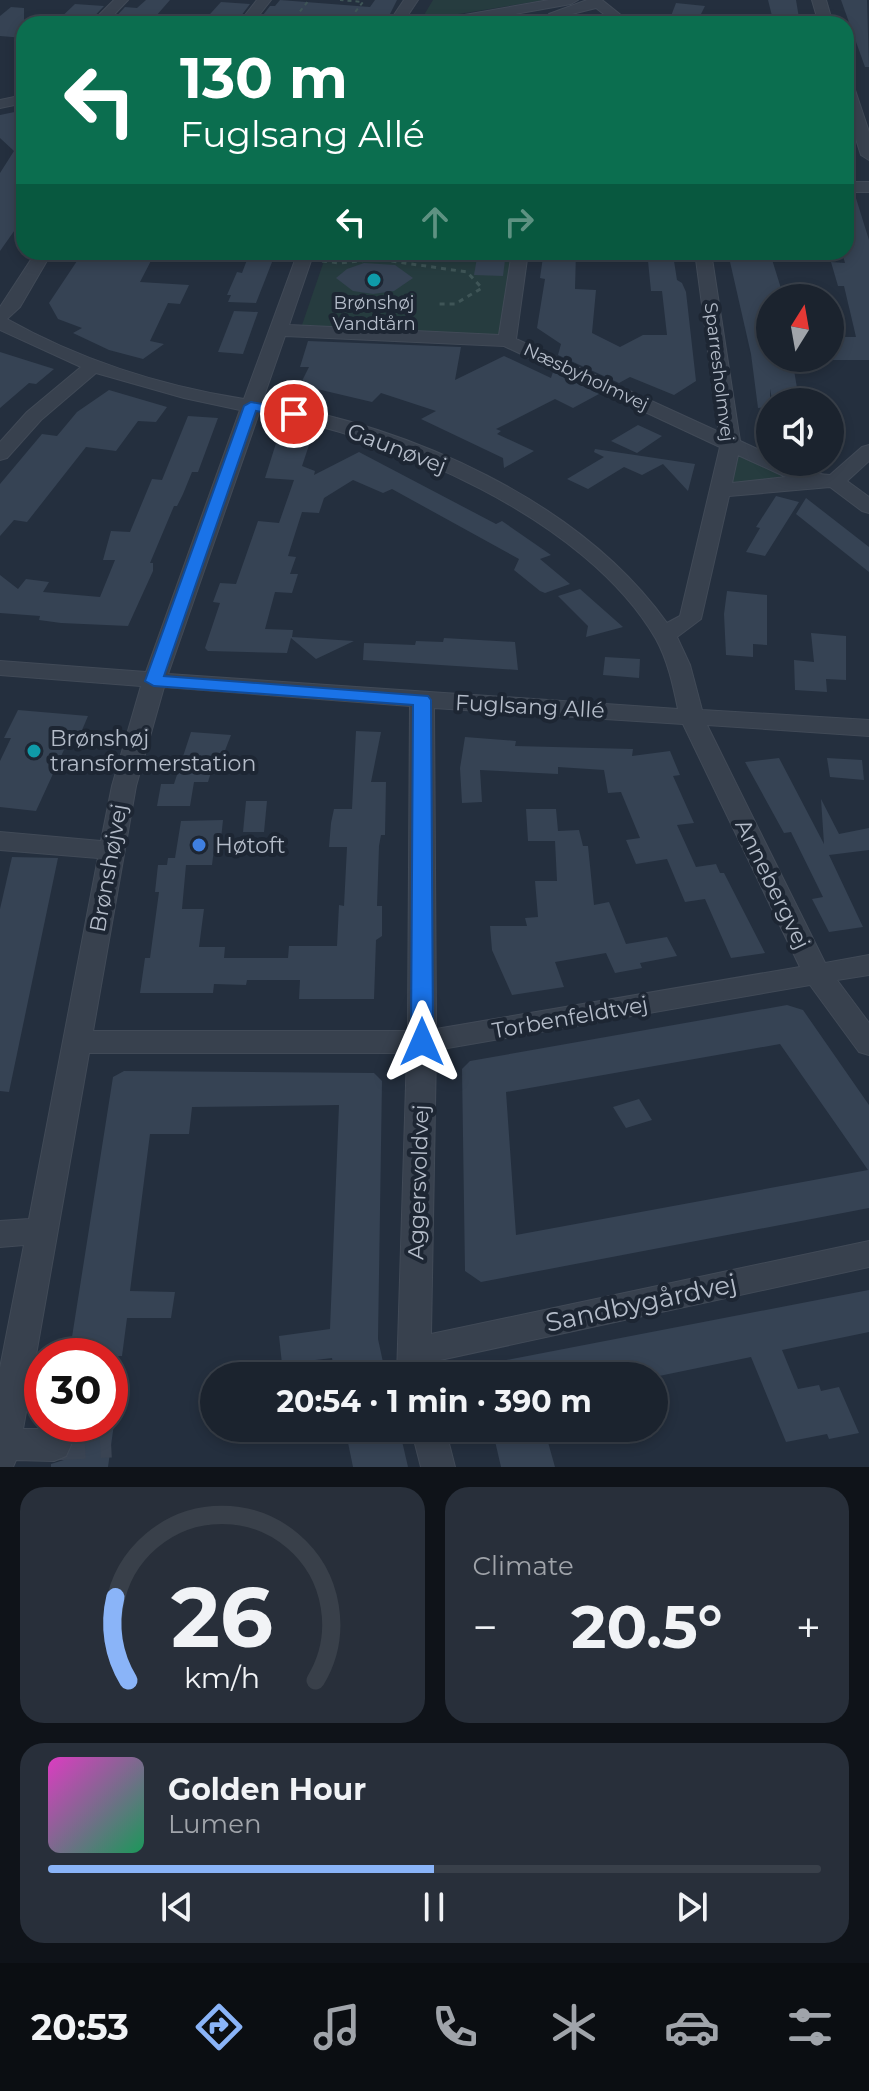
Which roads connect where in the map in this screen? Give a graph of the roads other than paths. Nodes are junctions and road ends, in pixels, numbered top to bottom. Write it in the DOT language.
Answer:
graph roads {
  1 [pos="121,0"];
  2 [pos="264,0"];
  3 [pos="571,0"];
  4 [pos="595,2"];
  5 [pos="105,16"];
  6 [pos="251,16"];
  7 [pos="481,16"];
  8 [pos="543,16"];
  9 [pos="614,16"];
  10 [pos="854,109"];
  11 [pos="869,155"];
  12 [pos="39,260"];
  13 [pos="304,260"];
  14 [pos="519,260"];
  15 [pos="704,260"];
  16 [pos="0,316"];
  17 [pos="0,322"];
  18 [pos="280,330"];
  19 [pos="507,341"];
  20 [pos="94,365"];
  21 [pos="251,406"];
  22 [pos="731,444"];
  23 [pos="869,451"];
  24 [pos="0,454"];
  25 [pos="810,481"];
  26 [pos="835,481"];
  27 [pos="718,491"];
  28 [pos="869,507"];
  29 [pos="665,634"];
  30 [pos="0,668"];
  31 [pos="154,681"];
  32 [pos="422,700"];
  33 [pos="691,716"];
  34 [pos="869,728"];
  35 [pos="0,841"];
  36 [pos="111,851"];
  37 [pos="869,965"];
  38 [pos="817,974"];
  39 [pos="77,1042"];
  40 [pos="422,1042"];
  41 [pos="869,1044"];
  42 [pos="41,1231"];
  43 [pos="0,1234"];
  44 [pos="869,1254"];
  45 [pos="414,1362"];
  46 [pos="422,1362"];
  47 [pos="432,1442"];
  48 [pos="54,1445"];
  49 [pos="1,1451"];
  50 [pos="438,1467"];
  1 -- 5 [label="street"];
  2 -- 6 [label="street"];
  3 -- 7 [label="street"];
  4 -- 8 [label="street"];
  4 -- 9 [label="street"];
  10 -- 11 [label="street"];
  12 -- 16 [label="street"];
  13 -- 18 [label="street, Brønshøjvej"];
  14 -- 19 [label="street"];
  15 -- 22 [label="street, Sparresholmvej"];
  17 -- 20 [label="street, Gaunøvej"];
  18 -- 19 [label="street, Næsbyholmvej"];
  18 -- 21 [label="street, Brønshøjvej"];
  19 -- 22 [label="street, Næsbyholmvej"];
  20 -- 21 [label="street, Gaunøvej"];
  20 -- 24 [label="street"];
  21 -- 29 [label="street, Gaunøvej"];
  21 -- 31 [label="street, Brønshøjvej"];
  22 -- 25 [label="street, Næsbyholmvej"];
  22 -- 27 [label="street, Sparresholmvej"];
  23 -- 26 [label="street"];
  25 -- 26 [label="street, Næsbyholmvej"];
  25 -- 27 [label="street"];
  26 -- 28 [label="street"];
  27 -- 29 [label="street, Sparresholmvej"];
  29 -- 33 [label="street, Gaunøvej"];
  30 -- 31 [label="street, Fuglsang Allé"];
  31 -- 32 [label="street, Fuglsang Allé"];
  31 -- 36 [label="street, Brønshøjvej"];
  32 -- 33 [label="street, Fuglsang Allé"];
  32 -- 40 [label="street, Aggersvoldvej"];
  33 -- 34 [label="street, Fuglsang Allé"];
  33 -- 38 [label="street, Annebergvej"];
  35 -- 36 [label="street"];
  36 -- 39 [label="street, Brønshøjvej"];
  37 -- 38 [label="street, Torbenfeldtvej"];
  38 -- 40 [label="street, Torbenfeldtvej"];
  38 -- 41 [label="street, Annebergvej"];
  39 -- 40 [label="street, Torbenfeldtvej"];
  39 -- 42 [label="street, Brønshøjvej"];
  40 -- 45 [label="street, Aggersvoldvej"];
  42 -- 43 [label="street"];
  42 -- 49 [label="street, Brønshøjvej"];
  44 -- 46 [label="street, Sandbygårdvej"];
  47 -- 50 [label="street"];
  48 -- 49 [label="street"];
}
